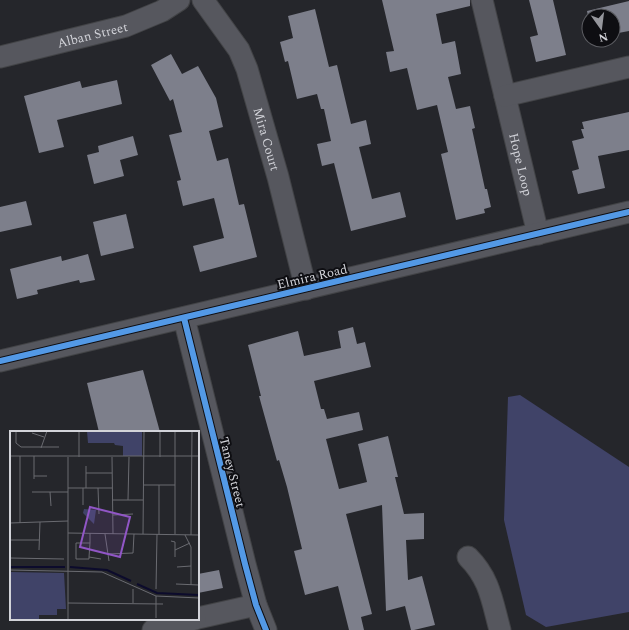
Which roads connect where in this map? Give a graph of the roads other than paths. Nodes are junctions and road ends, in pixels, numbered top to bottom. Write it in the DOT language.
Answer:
graph roads {
  1 [pos="179,0"];
  2 [pos="203,0"];
  3 [pos="482,0"];
  4 [pos="0,57"];
  5 [pos="629,67"];
  6 [pos="504,96"];
  7 [pos="629,212"];
  8 [pos="538,234"];
  9 [pos="306,289"];
  10 [pos="184,318"];
  11 [pos="0,361"];
  12 [pos="468,557"];
  13 [pos="256,605"];
  14 [pos="199,618"];
  15 [pos="191,620"];
  16 [pos="152,630"];
  17 [pos="266,630"];
  18 [pos="500,630"];
  1 -- 4 [label="street, Alban Street"];
  2 -- 9 [label="street, Mira Court"];
  3 -- 6 [label="street, Hope Loop"];
  5 -- 6 [label="street"];
  6 -- 8 [label="street, Hope Loop"];
  7 -- 8 [label="street, Elmira Road"];
  8 -- 9 [label="street, Elmira Road"];
  9 -- 10 [label="street, Elmira Road"];
  10 -- 11 [label="street, Elmira Road"];
  10 -- 13 [label="street, Taney Street"];
  12 -- 18 [label="street"];
  13 -- 14 [label="street"];
  13 -- 17 [label="street, Taney Street"];
  15 -- 16 [label="street"];
}
